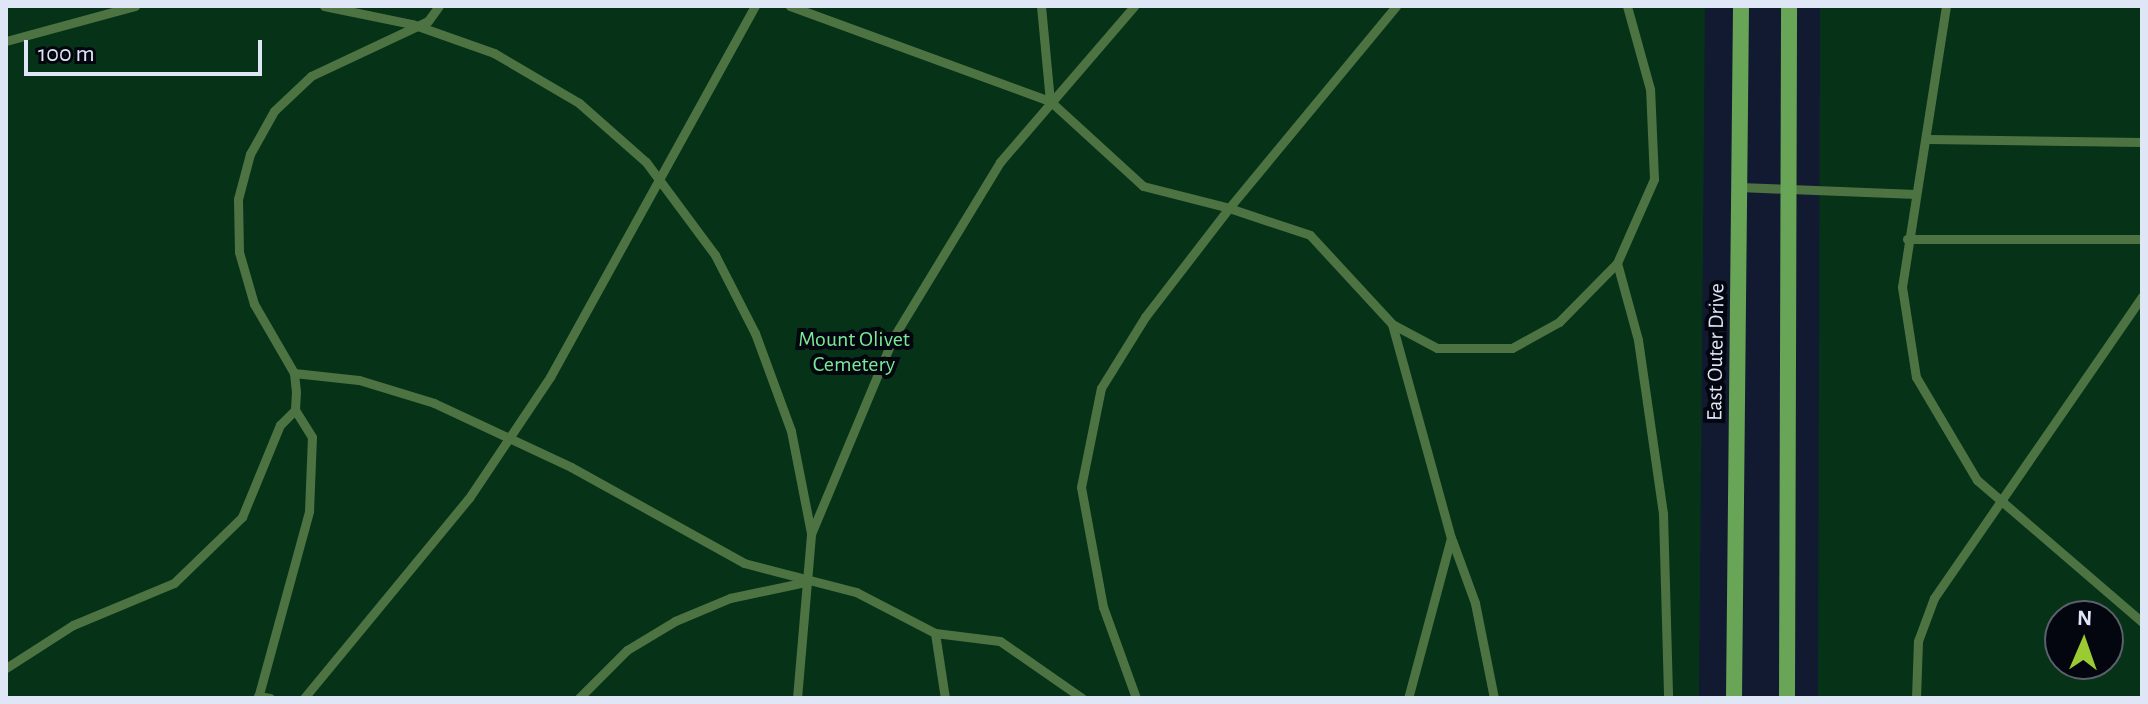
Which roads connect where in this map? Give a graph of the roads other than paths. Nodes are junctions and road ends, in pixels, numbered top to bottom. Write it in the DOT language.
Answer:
graph roads {
  1 [pos="135,6"];
  2 [pos="324,6"];
  3 [pos="439,6"];
  4 [pos="755,6"];
  5 [pos="790,6"];
  6 [pos="1041,6"];
  7 [pos="1134,6"];
  8 [pos="1396,6"];
  9 [pos="1627,6"];
  10 [pos="1741,6"];
  11 [pos="1789,6"];
  12 [pos="1946,6"];
  13 [pos="412,24"];
  14 [pos="6,41"];
  15 [pos="1050,101"];
  16 [pos="1929,139"];
  17 [pos="2142,142"];
  18 [pos="664,182"];
  19 [pos="1739,187"];
  20 [pos="1788,188"];
  21 [pos="1916,194"];
  22 [pos="1229,208"];
  23 [pos="1907,239"];
  24 [pos="2142,239"];
  25 [pos="1617,263"];
  26 [pos="2142,297"];
  27 [pos="1392,324"];
  28 [pos="294,373"];
  29 [pos="295,410"];
  30 [pos="510,436"];
  31 [pos="2003,499"];
  32 [pos="811,534"];
  33 [pos="1451,538"];
  34 [pos="809,581"];
  35 [pos="2142,622"];
  36 [pos="935,633"];
  37 [pos="6,668"];
  38 [pos="258,697"];
  39 [pos="270,698"];
  40 [pos="304,698"];
  41 [pos="579,698"];
  42 [pos="797,698"];
  43 [pos="945,698"];
  44 [pos="1082,698"];
  45 [pos="1136,698"];
  46 [pos="1408,698"];
  47 [pos="1494,698"];
  48 [pos="1668,698"];
  49 [pos="1734,698"];
  50 [pos="1787,698"];
  51 [pos="1916,698"];
  1 -- 14 [label="lane"];
  2 -- 13 [label="lane"];
  3 -- 13 [label="lane"];
  4 -- 18 [label="lane"];
  5 -- 15 [label="lane"];
  6 -- 15 [label="lane"];
  7 -- 15 [label="lane"];
  8 -- 22 [label="lane"];
  9 -- 25 [label="lane"];
  10 -- 19 [label="main road, East Outer Drive"];
  11 -- 20 [label="main road"];
  12 -- 16 [label="lane"];
  13 -- 18 [label="lane"];
  13 -- 28 [label="lane"];
  15 -- 22 [label="lane"];
  15 -- 32 [label="lane"];
  16 -- 17 [label="lane"];
  16 -- 21 [label="lane"];
  18 -- 30 [label="lane"];
  18 -- 32 [label="lane"];
  19 -- 20 [label="lane"];
  19 -- 49 [label="main road, East Outer Drive"];
  20 -- 21 [label="lane"];
  20 -- 50 [label="main road"];
  21 -- 23 [label="lane"];
  22 -- 27 [label="lane"];
  22 -- 45 [label="lane"];
  23 -- 24 [label="lane"];
  23 -- 31 [label="lane"];
  25 -- 27 [label="lane"];
  25 -- 48 [label="lane"];
  26 -- 31 [label="lane"];
  27 -- 33 [label="lane"];
  28 -- 29 [label="lane"];
  28 -- 30 [label="lane"];
  29 -- 37 [label="lane"];
  29 -- 38 [label="lane"];
  30 -- 34 [label="lane"];
  30 -- 40 [label="lane"];
  31 -- 35 [label="lane"];
  31 -- 51 [label="lane"];
  32 -- 34 [label="lane"];
  33 -- 46 [label="lane"];
  33 -- 47 [label="lane"];
  34 -- 36 [label="lane"];
  34 -- 41 [label="lane"];
  34 -- 42 [label="lane"];
  36 -- 43 [label="lane"];
  36 -- 44 [label="lane"];
  38 -- 39 [label="lane"];
}
